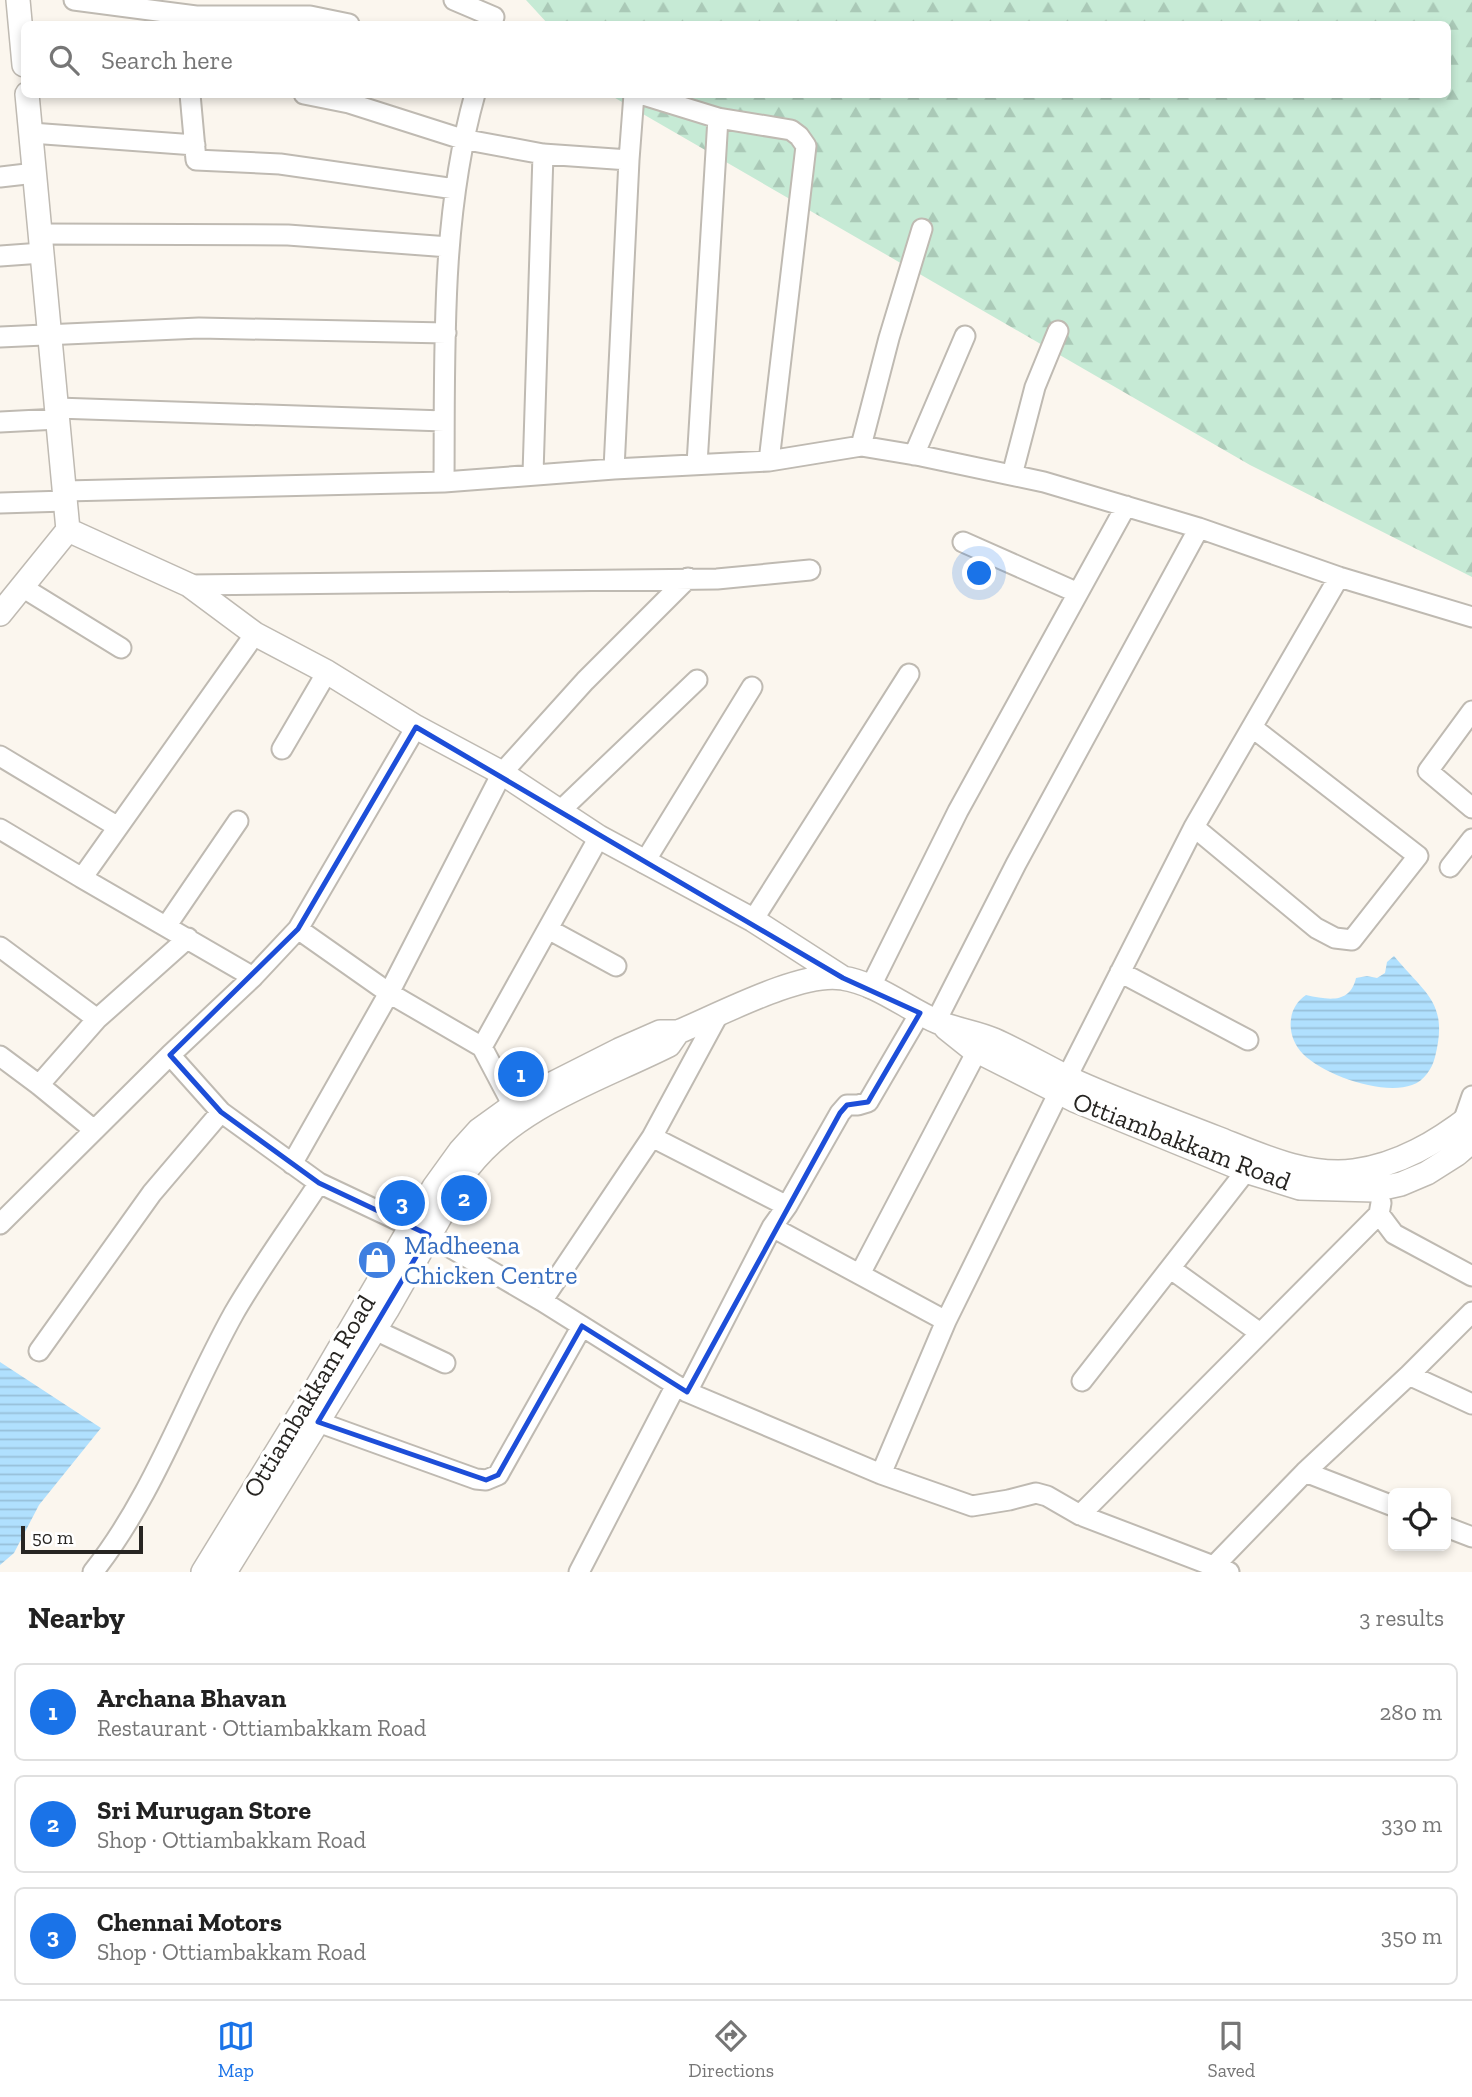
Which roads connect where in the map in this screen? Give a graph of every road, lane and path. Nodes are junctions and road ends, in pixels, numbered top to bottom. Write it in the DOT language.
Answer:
graph roads {
  1 [pos="18,0"];
  2 [pos="74,0"];
  3 [pos="454,0"];
  4 [pos="198,13"];
  5 [pos="494,14"];
  6 [pos="334,21"];
  7 [pos="21,32"];
  8 [pos="27,98"];
  9 [pos="190,98"];
  10 [pos="324,98"];
  11 [pos="474,98"];
  12 [pos="634,98"];
  13 [pos="653,98"];
  14 [pos="718,118"];
  15 [pos="31,133"];
  16 [pos="462,139"];
  17 [pos="195,145"];
  18 [pos="543,154"];
  19 [pos="629,160"];
  20 [pos="35,173"];
  21 [pos="0,177"];
  22 [pos="455,189"];
  23 [pos="922,229"];
  24 [pos="41,244"];
  25 [pos="449,247"];
  26 [pos="0,256"];
  27 [pos="1058,331"];
  28 [pos="446,333"];
  29 [pos="50,335"];
  30 [pos="965,336"];
  31 [pos="0,337"];
  32 [pos="57,414"];
  33 [pos="444,421"];
  34 [pos="0,422"];
  35 [pos="861,446"];
  36 [pos="914,455"];
  37 [pos="769,461"];
  38 [pos="697,464"];
  39 [pos="614,469"];
  40 [pos="533,474"];
  41 [pos="1012,475"];
  42 [pos="444,481"];
  43 [pos="65,496"];
  44 [pos="0,503"];
  45 [pos="1126,506"];
  46 [pos="1199,528"];
  47 [pos="68,530"];
  48 [pos="963,542"];
  49 [pos="810,570"];
  50 [pos="1339,577"];
  51 [pos="688,578"];
  52 [pos="189,585"];
  53 [pos="22,587"];
  54 [pos="1078,593"];
  55 [pos="0,614"];
  56 [pos="1472,617"];
  57 [pos="255,634"];
  58 [pos="121,648"];
  59 [pos="327,672"];
  60 [pos="909,674"];
  61 [pos="697,680"];
  62 [pos="752,687"];
  63 [pos="1472,711"];
  64 [pos="416,727"];
  65 [pos="1253,729"];
  66 [pos="282,749"];
  67 [pos="0,756"];
  68 [pos="502,773"];
  69 [pos="1472,808"];
  70 [pos="560,811"];
  71 [pos="238,821"];
  72 [pos="118,827"];
  73 [pos="1194,827"];
  74 [pos="0,829"];
  75 [pos="599,837"];
  76 [pos="1472,839"];
  77 [pos="644,863"];
  78 [pos="1450,867"];
  79 [pos="82,878"];
  80 [pos="753,920"];
  81 [pos="167,925"];
  82 [pos="298,929"];
  83 [pos="548,929"];
  84 [pos="188,938"];
  85 [pos="0,947"];
  86 [pos="616,966"];
  87 [pos="1120,972"];
  88 [pos="253,977"];
  89 [pos="843,978"];
  90 [pos="870,988"];
  91 [pos="389,993"];
  92 [pos="718,1015"];
  93 [pos="97,1019"];
  94 [pos="932,1019"];
  95 [pos="1248,1040"];
  96 [pos="482,1047"];
  97 [pos="977,1051"];
  98 [pos="170,1055"];
  99 [pos="0,1056"];
  100 [pos="39,1085"];
  101 [pos="1063,1085"];
  102 [pos="1472,1096"];
  103 [pos="221,1112"];
  104 [pos="516,1112"];
  105 [pos="1469,1126"];
  106 [pos="94,1130"];
  107 [pos="652,1137"];
  108 [pos="292,1164"];
  109 [pos="1385,1164"];
  110 [pos="1246,1171"];
  111 [pos="319,1183"];
  112 [pos="1383,1188"];
  113 [pos="788,1206"];
  114 [pos="1379,1214"];
  115 [pos="0,1223"];
  116 [pos="772,1227"];
  117 [pos="420,1231"];
  118 [pos="1171,1269"];
  119 [pos="860,1274"];
  120 [pos="1472,1276"];
  121 [pos="542,1301"];
  122 [pos="1472,1312"];
  123 [pos="946,1321"];
  124 [pos="582,1326"];
  125 [pos="374,1330"];
  126 [pos="1260,1333"];
  127 [pos="39,1351"];
  128 [pos="445,1363"];
  129 [pos="1409,1375"];
  130 [pos="1082,1381"];
  131 [pos="681,1388"];
  132 [pos="1472,1404"];
  133 [pos="318,1422"];
  134 [pos="1305,1472"];
  135 [pos="881,1474"];
  136 [pos="1388,1504"];
  137 [pos="1080,1515"];
  138 [pos="1451,1529"];
  139 [pos="1472,1537"];
  140 [pos="1221,1569"];
  141 [pos="93,1572"];
  142 [pos="203,1572"];
  143 [pos="225,1572"];
  144 [pos="579,1572"];
  1 -- 7 [label="street"];
  2 -- 4 [label="street"];
  3 -- 5 [label="street"];
  4 -- 6 [label="street"];
  8 -- 15 [label="street"];
  9 -- 17 [label="street"];
  10 -- 16 [label="street"];
  11 -- 16 [label="street"];
  12 -- 19 [label="street"];
  13 -- 14 [label="street"];
  14 -- 37 [label="street"];
  14 -- 38 [label="street"];
  15 -- 17 [label="street"];
  15 -- 20 [label="street"];
  16 -- 18 [label="street"];
  16 -- 22 [label="street"];
  17 -- 22 [label="street"];
  18 -- 19 [label="street"];
  18 -- 40 [label="street"];
  19 -- 39 [label="street"];
  20 -- 21 [label="street"];
  20 -- 24 [label="street"];
  22 -- 25 [label="street"];
  23 -- 35 [label="street"];
  24 -- 25 [label="street"];
  24 -- 26 [label="street"];
  24 -- 29 [label="street"];
  25 -- 28 [label="street"];
  27 -- 41 [label="street"];
  28 -- 29 [label="street"];
  28 -- 33 [label="street"];
  29 -- 31 [label="street"];
  29 -- 32 [label="street"];
  30 -- 36 [label="street"];
  32 -- 33 [label="street"];
  32 -- 34 [label="street"];
  32 -- 43 [label="street"];
  33 -- 42 [label="street"];
  35 -- 36 [label="street"];
  35 -- 37 [label="street"];
  36 -- 41 [label="street"];
  37 -- 38 [label="street"];
  38 -- 39 [label="street"];
  39 -- 40 [label="street"];
  40 -- 42 [label="street"];
  41 -- 45 [label="street"];
  42 -- 43 [label="street"];
  43 -- 44 [label="street"];
  43 -- 47 [label="street"];
  45 -- 46 [label="street"];
  45 -- 54 [label="street"];
  46 -- 50 [label="street"];
  46 -- 94 [label="street"];
  47 -- 52 [label="street"];
  47 -- 53 [label="street"];
  48 -- 54 [label="street"];
  49 -- 51 [label="street"];
  50 -- 56 [label="street"];
  50 -- 65 [label="street"];
  51 -- 52 [label="street"];
  51 -- 68 [label="street"];
  52 -- 57 [label="street"];
  53 -- 55 [label="street"];
  53 -- 58 [label="street"];
  54 -- 90 [label="street"];
  57 -- 59 [label="street"];
  57 -- 72 [label="street"];
  59 -- 64 [label="street"];
  59 -- 66 [label="street"];
  60 -- 80 [label="street"];
  61 -- 70 [label="street"];
  62 -- 77 [label="street"];
  63 -- 69 [label="street"];
  64 -- 68 [label="street"];
  64 -- 82 [label="street"];
  65 -- 73 [label="street"];
  65 -- 73 [label="street"];
  67 -- 72 [label="street"];
  68 -- 70 [label="street"];
  68 -- 91 [label="street"];
  70 -- 75 [label="street"];
  71 -- 81 [label="street"];
  72 -- 79 [label="street"];
  73 -- 87 [label="street"];
  74 -- 79 [label="street"];
  75 -- 77 [label="street"];
  75 -- 83 [label="street"];
  76 -- 78 [label="street"];
  77 -- 80 [label="street"];
  79 -- 81 [label="street"];
  80 -- 89 [label="street"];
  81 -- 84 [label="street"];
  82 -- 88 [label="street"];
  82 -- 91 [label="street"];
  83 -- 86 [label="street"];
  83 -- 96 [label="street"];
  84 -- 88 [label="street"];
  84 -- 93 [label="street"];
  85 -- 93 [label="street"];
  87 -- 95 [label="street"];
  87 -- 101 [label="street"];
  88 -- 98 [label="street"];
  89 -- 90 [label="street, Ottiambakkam Road"];
  89 -- 92 [label="street, Ottiambakkam Road"];
  90 -- 94 [label="street, Ottiambakkam Road"];
  91 -- 96 [label="street"];
  91 -- 108 [label="street"];
  92 -- 104 [label="street, Ottiambakkam Road"];
  92 -- 107 [label="street"];
  93 -- 100 [label="street"];
  94 -- 97 [label="street, Ottiambakkam Road"];
  94 -- 101 [label="street, Ottiambakkam Road"];
  94 -- 113 [label="street"];
  96 -- 104 [label="street"];
  97 -- 101 [label="street, Ottiambakkam Road"];
  97 -- 119 [label="street"];
  98 -- 103 [label="street"];
  98 -- 106 [label="street"];
  99 -- 100 [label="street"];
  100 -- 106 [label="street"];
  101 -- 109 [label="street, Ottiambakkam Road"];
  101 -- 110 [label="street, Ottiambakkam Road"];
  101 -- 123 [label="street"];
  102 -- 105 [label="street"];
  103 -- 108 [label="street"];
  103 -- 127 [label="street"];
  104 -- 117 [label="street, Ottiambakkam Road"];
  105 -- 109 [label="street, Ottiambakkam Road"];
  105 -- 112 [label="street, Ottiambakkam Road"];
  106 -- 115 [label="street"];
  107 -- 113 [label="street"];
  107 -- 121 [label="street"];
  108 -- 111 [label="street"];
  109 -- 112 [label="street"];
  110 -- 112 [label="street, Ottiambakkam Road"];
  110 -- 118 [label="street"];
  111 -- 117 [label="street"];
  111 -- 141 [label="street"];
  112 -- 114 [label="street"];
  113 -- 116 [label="street"];
  114 -- 120 [label="street"];
  114 -- 126 [label="street"];
  116 -- 119 [label="street"];
  116 -- 131 [label="street"];
  117 -- 121 [label="street"];
  117 -- 125 [label="street, Ottiambakkam Road"];
  117 -- 142 [label="street, Ottiambakkam Road"];
  118 -- 126 [label="street"];
  118 -- 130 [label="street"];
  119 -- 123 [label="street"];
  121 -- 124 [label="street"];
  122 -- 129 [label="street"];
  123 -- 135 [label="street"];
  124 -- 131 [label="street"];
  124 -- 133 [label="street"];
  125 -- 128 [label="street"];
  125 -- 133 [label="street, Ottiambakkam Road"];
  126 -- 137 [label="street"];
  129 -- 132 [label="street"];
  129 -- 134 [label="street"];
  131 -- 135 [label="street"];
  131 -- 144 [label="street"];
  133 -- 143 [label="street, Ottiambakkam Road"];
  134 -- 136 [label="street"];
  134 -- 140 [label="street"];
  135 -- 137 [label="street"];
  137 -- 140 [label="street"];
  138 -- 139 [label="street"];
}
